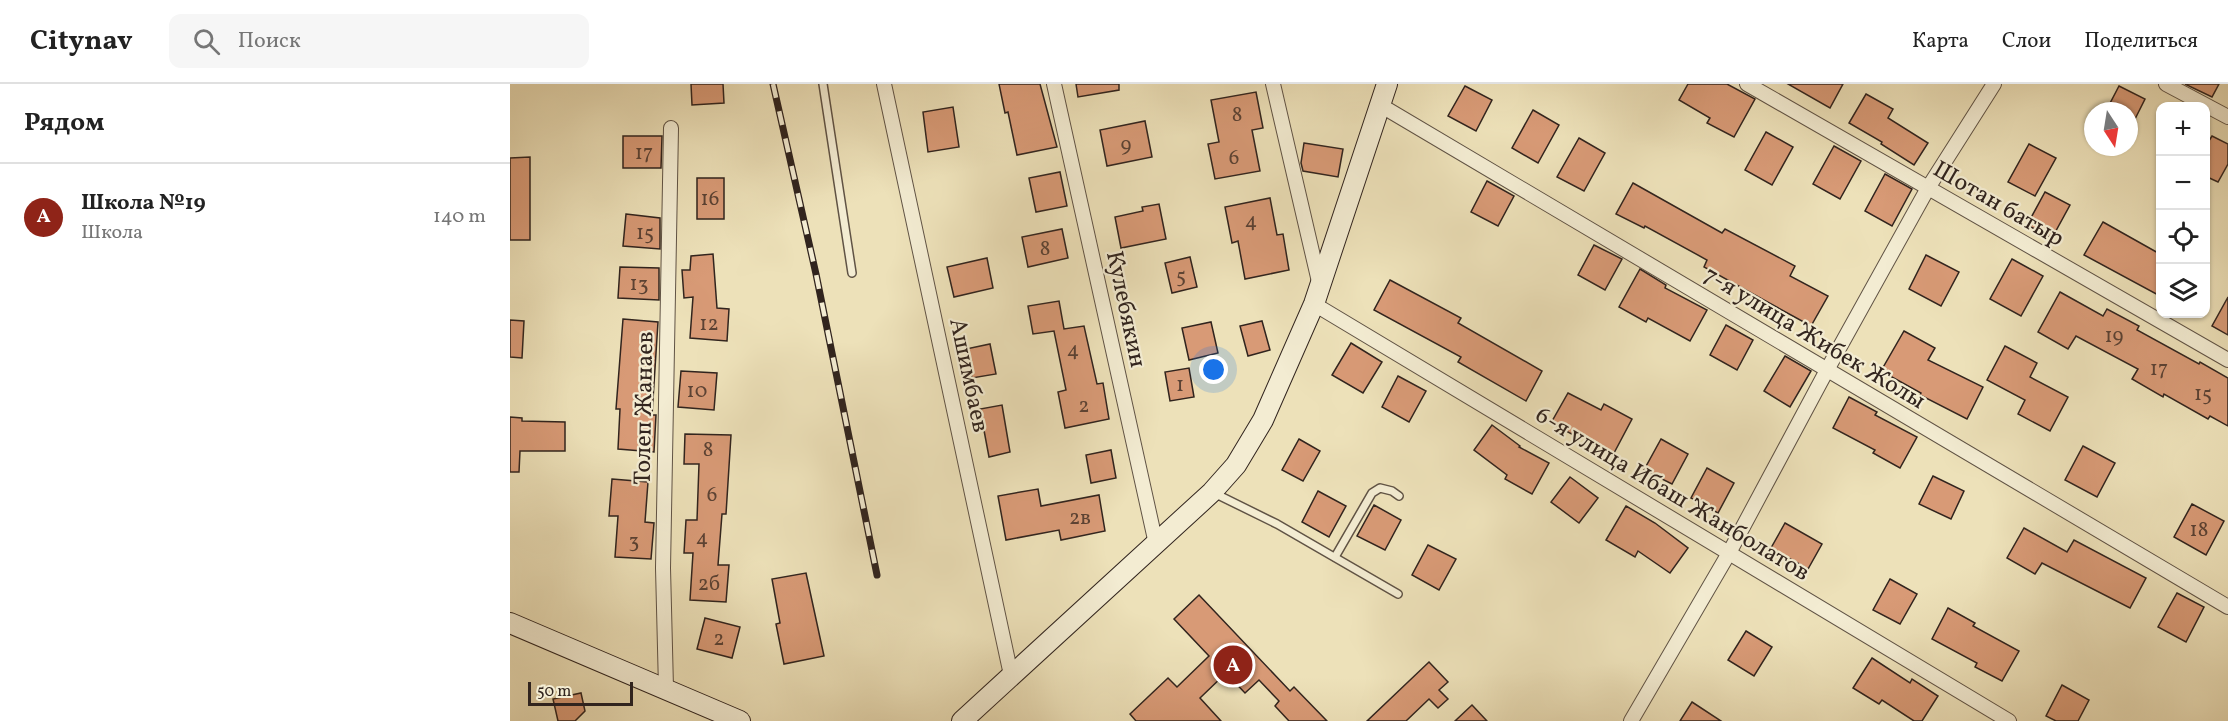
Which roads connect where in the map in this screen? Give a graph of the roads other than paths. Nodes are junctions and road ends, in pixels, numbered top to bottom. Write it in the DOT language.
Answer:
graph roads {
  1 [pos="823,84"];
  2 [pos="884,84"];
  3 [pos="1054,84"];
  4 [pos="1273,84"];
  5 [pos="1387,84"];
  6 [pos="1747,84"];
  7 [pos="1994,84"];
  8 [pos="2166,84"];
  9 [pos="1380,105"];
  10 [pos="2228,117"];
  11 [pos="671,128"];
  12 [pos="1928,188"];
  13 [pos="852,273"];
  14 [pos="1317,295"];
  15 [pos="2228,360"];
  16 [pos="1827,370"];
  17 [pos="1212,492"];
  18 [pos="1399,496"];
  19 [pos="1156,544"];
  20 [pos="1729,553"];
  21 [pos="1335,557"];
  22 [pos="1398,594"];
  23 [pos="2228,607"];
  24 [pos="511,625"];
  25 [pos="1011,675"];
  26 [pos="666,688"];
  27 [pos="740,721"];
  28 [pos="962,721"];
  29 [pos="1631,721"];
  30 [pos="2009,721"];
  1 -- 13 [label="lane"];
  2 -- 25 [label="street, Ашимбаев"];
  3 -- 19 [label="street, Кулебякин"];
  4 -- 14 [label="street"];
  5 -- 9 [label="street"];
  6 -- 12 [label="street, Шотан батыр"];
  7 -- 12 [label="street"];
  8 -- 10 [label="street"];
  9 -- 14 [label="street"];
  9 -- 16 [label="street, 7-я улица Жибек Жолы"];
  11 -- 26 [label="street, Толеп Жанаев"];
  12 -- 15 [label="street, Шотан батыр"];
  12 -- 16 [label="street"];
  14 -- 17 [label="street"];
  14 -- 20 [label="street, 6-я улица Ибаш Жанболатов"];
  16 -- 20 [label="street"];
  16 -- 23 [label="street, 7-я улица Жибек Жолы"];
  17 -- 19 [label="street"];
  17 -- 21 [label="lane"];
  18 -- 21 [label="lane"];
  19 -- 25 [label="street"];
  20 -- 29 [label="street"];
  20 -- 30 [label="street, 6-я улица Ибаш Жанболатов"];
  21 -- 22 [label="lane"];
  24 -- 26 [label="street"];
  25 -- 28 [label="street"];
  26 -- 27 [label="street"];
}
